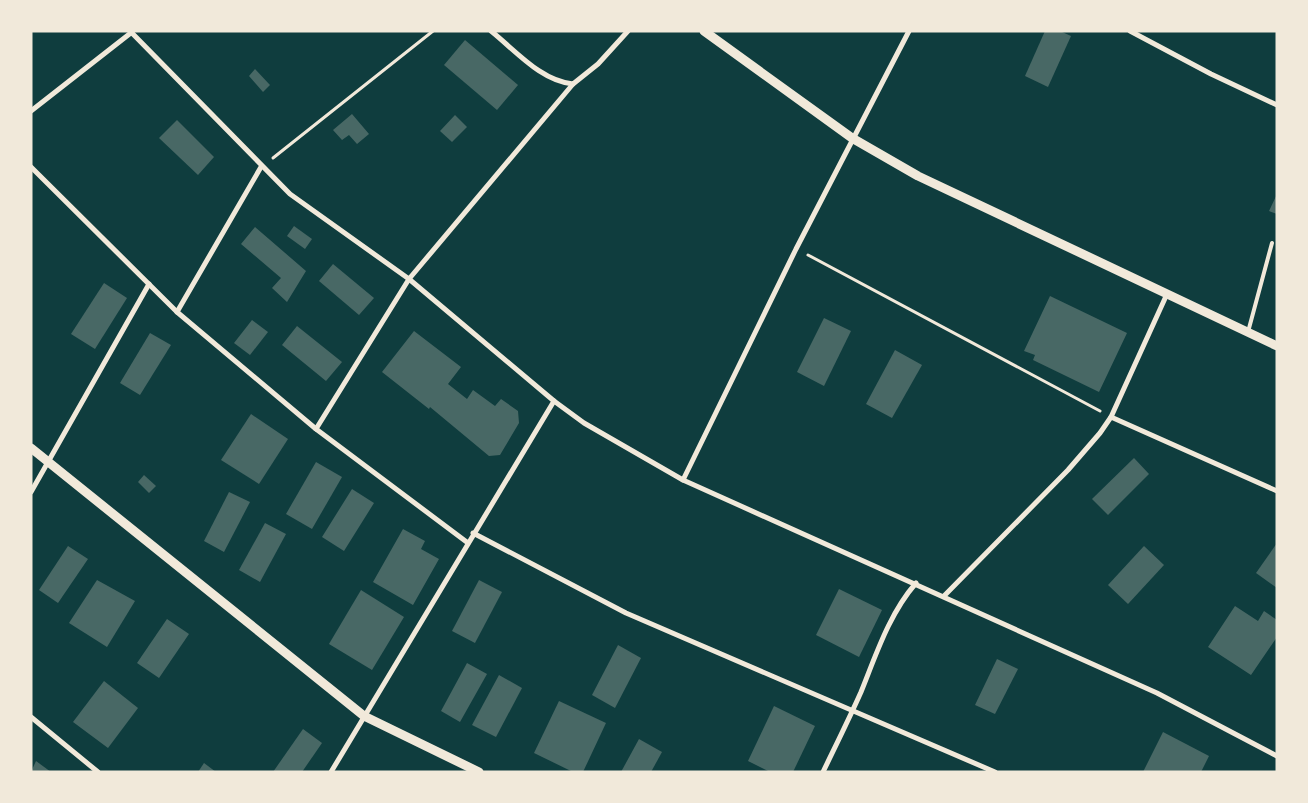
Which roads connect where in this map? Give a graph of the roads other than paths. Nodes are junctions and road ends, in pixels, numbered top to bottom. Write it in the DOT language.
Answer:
graph roads {
  1 [pos="491,31"];
  2 [pos="628,31"];
  3 [pos="704,31"];
  4 [pos="909,31"];
  5 [pos="1130,31"];
  6 [pos="131,32"];
  7 [pos="574,84"];
  8 [pos="1277,105"];
  9 [pos="31,111"];
  10 [pos="852,138"];
  11 [pos="31,167"];
  12 [pos="261,167"];
  13 [pos="1272,243"];
  14 [pos="409,279"];
  15 [pos="149,284"];
  16 [pos="1167,294"];
  17 [pos="177,312"];
  18 [pos="1248,332"];
  19 [pos="1277,346"];
  20 [pos="554,401"];
  21 [pos="1111,417"];
  22 [pos="316,429"];
  23 [pos="31,448"];
  24 [pos="49,464"];
  25 [pos="684,480"];
  26 [pos="1277,491"];
  27 [pos="31,492"];
  28 [pos="473,533"];
  29 [pos="468,543"];
  30 [pos="916,583"];
  31 [pos="944,596"];
  32 [pos="853,711"];
  33 [pos="364,716"];
  34 [pos="31,717"];
  35 [pos="1277,756"];
  36 [pos="98,772"];
  37 [pos="331,772"];
  38 [pos="479,772"];
  39 [pos="823,772"];
  40 [pos="995,772"];
  1 -- 7 [label="street"];
  2 -- 7 [label="street"];
  3 -- 10 [label="street"];
  4 -- 10 [label="street"];
  5 -- 8 [label="street"];
  6 -- 9 [label="street"];
  6 -- 12 [label="street"];
  7 -- 14 [label="street"];
  10 -- 16 [label="street"];
  10 -- 25 [label="street"];
  11 -- 15 [label="street"];
  12 -- 14 [label="street"];
  12 -- 17 [label="street"];
  13 -- 18 [label="lane"];
  14 -- 20 [label="street"];
  14 -- 22 [label="street"];
  15 -- 17 [label="street"];
  15 -- 24 [label="street"];
  16 -- 18 [label="street"];
  16 -- 21 [label="street"];
  17 -- 22 [label="street"];
  18 -- 19 [label="street"];
  20 -- 25 [label="street"];
  20 -- 28 [label="street"];
  21 -- 26 [label="street"];
  21 -- 31 [label="street"];
  22 -- 29 [label="street"];
  23 -- 24 [label="street"];
  24 -- 27 [label="street"];
  24 -- 33 [label="street"];
  25 -- 30 [label="street"];
  28 -- 29 [label="street"];
  28 -- 32 [label="street"];
  29 -- 33 [label="street"];
  30 -- 31 [label="street"];
  30 -- 32 [label="street"];
  31 -- 35 [label="street"];
  32 -- 39 [label="street"];
  32 -- 40 [label="street"];
  33 -- 37 [label="street"];
  33 -- 38 [label="street"];
  34 -- 36 [label="street"];
}
